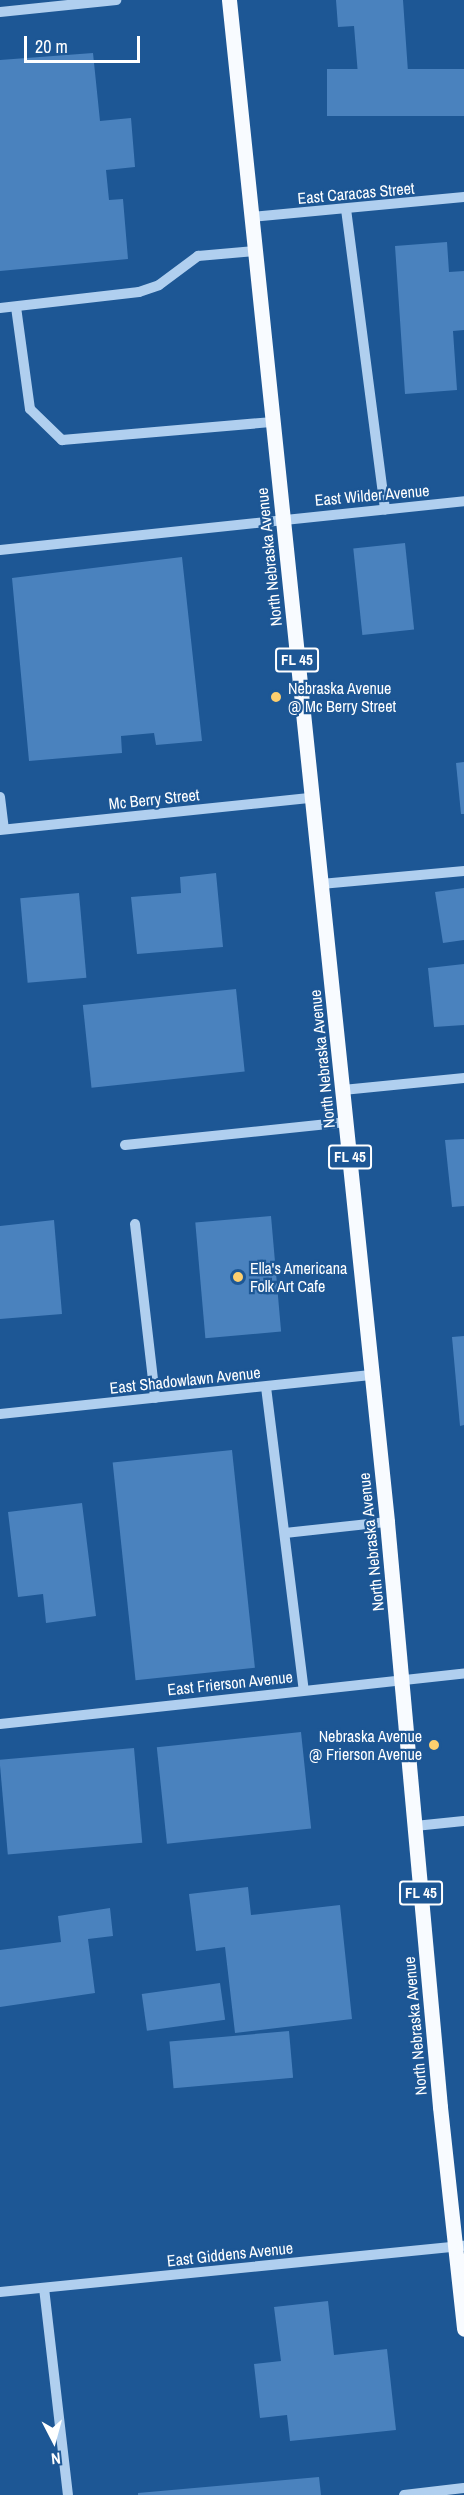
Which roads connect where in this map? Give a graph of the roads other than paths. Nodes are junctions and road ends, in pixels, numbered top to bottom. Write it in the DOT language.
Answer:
graph roads {
  1 [pos="116,0"];
  2 [pos="229,0"];
  3 [pos="0,12"];
  4 [pos="464,197"];
  5 [pos="346,209"];
  6 [pos="251,217"];
  7 [pos="255,251"];
  8 [pos="16,307"];
  9 [pos="0,308"];
  10 [pos="273,422"];
  11 [pos="464,501"];
  12 [pos="385,509"];
  13 [pos="283,519"];
  14 [pos="0,550"];
  15 [pos="0,797"];
  16 [pos="311,798"];
  17 [pos="2,829"];
  18 [pos="464,871"];
  19 [pos="321,884"];
  20 [pos="464,1078"];
  21 [pos="343,1090"];
  22 [pos="347,1122"];
  23 [pos="125,1144"];
  24 [pos="135,1224"];
  25 [pos="373,1375"];
  26 [pos="266,1387"];
  27 [pos="155,1398"];
  28 [pos="0,1414"];
  29 [pos="387,1522"];
  30 [pos="285,1533"];
  31 [pos="464,1674"];
  32 [pos="403,1679"];
  33 [pos="304,1690"];
  34 [pos="0,1724"];
  35 [pos="464,1821"];
  36 [pos="415,1826"];
  37 [pos="459,2246"];
  38 [pos="44,2288"];
  39 [pos="0,2292"];
  40 [pos="464,2329"];
  41 [pos="464,2488"];
  42 [pos="68,2495"];
  43 [pos="404,2495"];
  1 -- 3 [label="street"];
  2 -- 6 [label="main road, North Nebraska Avenue / FL 45"];
  4 -- 5 [label="street, East Caracas Street"];
  5 -- 6 [label="street, East Caracas Street"];
  5 -- 12 [label="street"];
  6 -- 7 [label="main road, North Nebraska Avenue / FL 45"];
  7 -- 8 [label="street"];
  7 -- 10 [label="main road, North Nebraska Avenue / FL 45"];
  8 -- 9 [label="street"];
  8 -- 10 [label="street"];
  10 -- 13 [label="main road, North Nebraska Avenue / FL 45"];
  11 -- 12 [label="street, East Wilder Avenue"];
  12 -- 13 [label="street, East Wilder Avenue"];
  13 -- 14 [label="street, East Wilder Avenue"];
  13 -- 16 [label="main road, North Nebraska Avenue / FL 45"];
  15 -- 17 [label="street"];
  16 -- 17 [label="street, Mc Berry Street"];
  16 -- 19 [label="main road, North Nebraska Avenue / FL 45"];
  18 -- 19 [label="street"];
  19 -- 21 [label="main road, North Nebraska Avenue / FL 45"];
  20 -- 21 [label="street"];
  21 -- 22 [label="main road, North Nebraska Avenue / FL 45"];
  22 -- 23 [label="street"];
  22 -- 25 [label="main road, North Nebraska Avenue / FL 45"];
  24 -- 27 [label="street"];
  25 -- 26 [label="street, East Shadowlawn Avenue"];
  25 -- 29 [label="main road, North Nebraska Avenue / FL 45"];
  26 -- 27 [label="street, East Shadowlawn Avenue"];
  26 -- 30 [label="street"];
  27 -- 28 [label="street, East Shadowlawn Avenue"];
  29 -- 30 [label="street"];
  29 -- 32 [label="main road, North Nebraska Avenue / FL 45"];
  30 -- 33 [label="street"];
  31 -- 32 [label="street, East Frierson Avenue"];
  32 -- 33 [label="street, East Frierson Avenue"];
  32 -- 36 [label="main road, North Nebraska Avenue / FL 45"];
  33 -- 34 [label="street, East Frierson Avenue"];
  35 -- 36 [label="street"];
  36 -- 37 [label="main road, North Nebraska Avenue / FL 45"];
  37 -- 38 [label="street, East Giddens Avenue"];
  37 -- 40 [label="main road, North Nebraska Avenue / FL 45"];
  38 -- 39 [label="street, East Giddens Avenue"];
  38 -- 42 [label="street"];
  41 -- 43 [label="street"];
}
